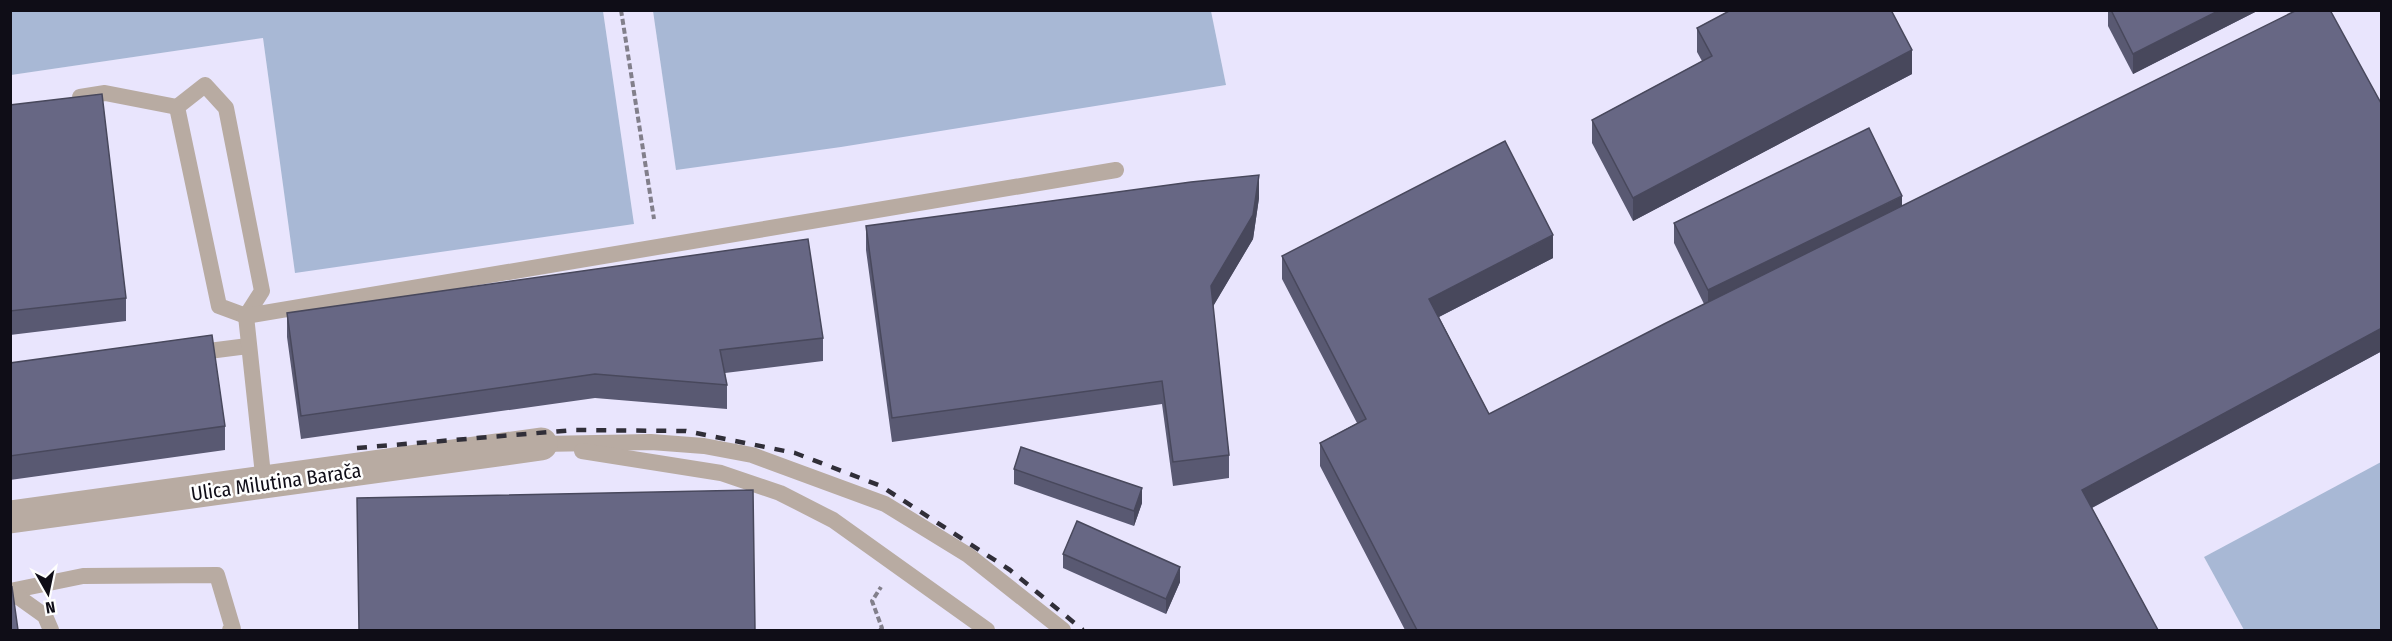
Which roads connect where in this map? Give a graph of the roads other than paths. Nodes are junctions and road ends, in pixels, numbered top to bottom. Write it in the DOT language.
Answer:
graph roads {
  1 [pos="58,100"];
  2 [pos="177,107"];
  3 [pos="1116,170"];
  4 [pos="246,316"];
  5 [pos="248,346"];
  6 [pos="180,355"];
  7 [pos="541,444"];
  8 [pos="264,484"];
  9 [pos="10,517"];
  10 [pos="10,591"];
  11 [pos="51,630"];
  12 [pos="230,630"];
  13 [pos="987,630"];
  14 [pos="1063,630"];
  1 -- 2 [label="lane"];
  2 -- 4 [label="lane"];
  2 -- 4 [label="lane"];
  3 -- 4 [label="lane"];
  4 -- 5 [label="lane"];
  5 -- 6 [label="lane"];
  5 -- 8 [label="lane"];
  7 -- 8 [label="street, Ulica Milutina Barača"];
  7 -- 13 [label="lane"];
  7 -- 14 [label="lane"];
  8 -- 9 [label="street, Ulica Milutina Barača"];
  10 -- 11 [label="lane"];
  10 -- 12 [label="lane"];
}
